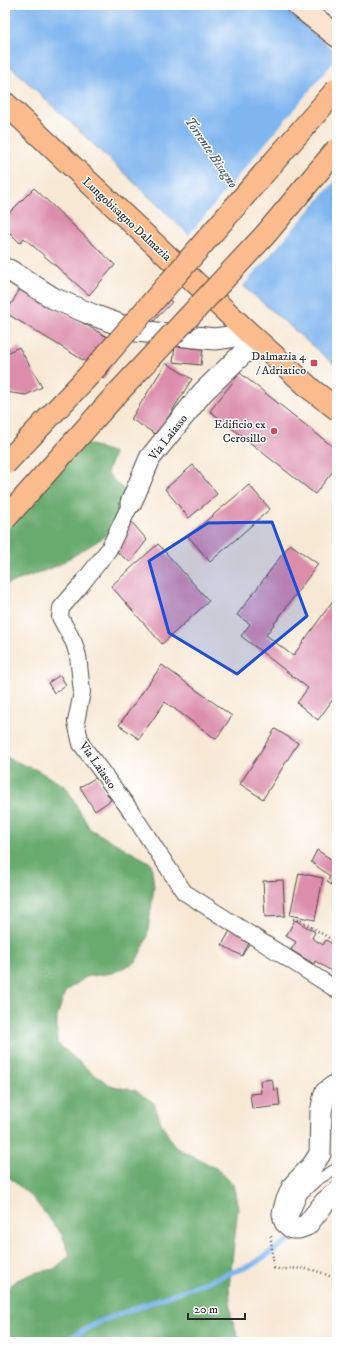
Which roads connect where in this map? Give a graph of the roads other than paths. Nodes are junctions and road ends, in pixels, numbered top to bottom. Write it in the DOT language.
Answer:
graph roads {
  1 [pos="308,8"];
  2 [pos="337,36"];
  3 [pos="337,89"];
  4 [pos="5,103"];
  5 [pos="337,149"];
  6 [pos="6,271"];
  7 [pos="253,337"];
  8 [pos="337,410"];
  9 [pos="5,464"];
  10 [pos="131,503"];
  11 [pos="5,519"];
  12 [pos="337,990"];
  13 [pos="337,1084"];
  14 [pos="337,1168"];
  15 [pos="337,1192"];
  16 [pos="289,1225"];
  1 -- 2 [label="main road"];
  3 -- 9 [label="main road, bridge"];
  4 -- 7 [label="main road, Lungobisagno Dalmazia"];
  5 -- 11 [label="main road, bridge"];
  6 -- 7 [label="street"];
  7 -- 8 [label="main road, Lungobisagno Dalmazia"];
  7 -- 10 [label="street, Via Laiasso"];
  10 -- 12 [label="street, Via Laiasso"];
  13 -- 16 [label="street"];
  14 -- 16 [label="lane"];
  15 -- 16 [label="street"];
}
